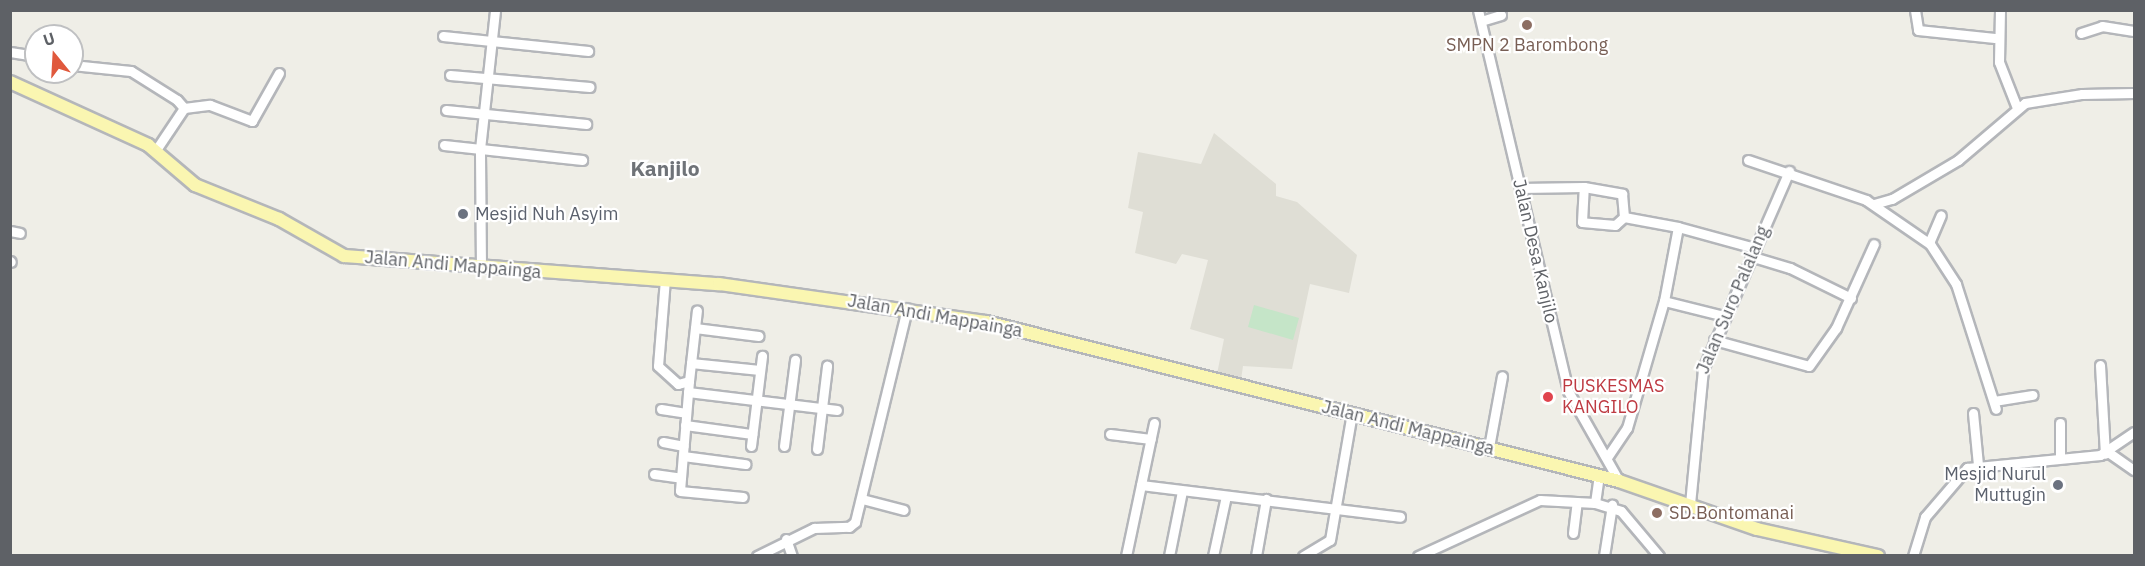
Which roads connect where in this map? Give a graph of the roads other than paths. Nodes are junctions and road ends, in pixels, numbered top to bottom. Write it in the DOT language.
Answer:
graph roads {
  1 [pos="495,10"];
  2 [pos="1915,10"];
  3 [pos="2000,10"];
  4 [pos="1501,15"];
  5 [pos="1479,16"];
  6 [pos="2134,31"];
  7 [pos="2081,33"];
  8 [pos="443,36"];
  9 [pos="1995,38"];
  10 [pos="492,41"];
  11 [pos="588,51"];
  12 [pos="84,66"];
  13 [pos="279,73"];
  14 [pos="450,75"];
  15 [pos="488,78"];
  16 [pos="10,82"];
  17 [pos="589,87"];
  18 [pos="2134,93"];
  19 [pos="184,108"];
  20 [pos="2017,108"];
  21 [pos="446,110"];
  22 [pos="484,114"];
  23 [pos="586,124"];
  24 [pos="444,145"];
  25 [pos="480,149"];
  26 [pos="156,150"];
  27 [pos="582,159"];
  28 [pos="1748,159"];
  29 [pos="1789,171"];
  30 [pos="1584,187"];
  31 [pos="1521,188"];
  32 [pos="1874,204"];
  33 [pos="1941,215"];
  34 [pos="1624,218"];
  35 [pos="1678,227"];
  36 [pos="1929,243"];
  37 [pos="1874,244"];
  38 [pos="1753,252"];
  39 [pos="481,268"];
  40 [pos="665,279"];
  41 [pos="1851,298"];
  42 [pos="1664,301"];
  43 [pos="907,308"];
  44 [pos="697,310"];
  45 [pos="1724,316"];
  46 [pos="695,328"];
  47 [pos="758,336"];
  48 [pos="1714,340"];
  49 [pos="762,356"];
  50 [pos="795,360"];
  51 [pos="691,363"];
  52 [pos="827,366"];
  53 [pos="2100,366"];
  54 [pos="760,370"];
  55 [pos="1502,376"];
  56 [pos="689,381"];
  57 [pos="688,392"];
  58 [pos="2033,394"];
  59 [pos="755,400"];
  60 [pos="789,404"];
  61 [pos="822,408"];
  62 [pos="661,409"];
  63 [pos="837,410"];
  64 [pos="686,413"];
  65 [pos="1352,413"];
  66 [pos="1973,413"];
  67 [pos="1154,423"];
  68 [pos="2060,423"];
  69 [pos="685,425"];
  70 [pos="2134,432"];
  71 [pos="752,434"];
  72 [pos="1110,434"];
  73 [pos="1151,439"];
  74 [pos="663,442"];
  75 [pos="684,446"];
  76 [pos="751,446"];
  77 [pos="784,446"];
  78 [pos="1489,447"];
  79 [pos="817,448"];
  80 [pos="2107,453"];
  81 [pos="683,456"];
  82 [pos="1608,456"];
  83 [pos="2060,458"];
  84 [pos="746,464"];
  85 [pos="1978,465"];
  86 [pos="2134,470"];
  87 [pos="654,474"];
  88 [pos="1599,476"];
  89 [pos="681,478"];
  90 [pos="1619,481"];
  91 [pos="1142,485"];
  92 [pos="1182,490"];
  93 [pos="743,496"];
  94 [pos="1226,496"];
  95 [pos="862,499"];
  96 [pos="1266,499"];
  97 [pos="1577,502"];
  98 [pos="1595,503"];
  99 [pos="1690,504"];
  100 [pos="1612,505"];
  101 [pos="1335,508"];
  102 [pos="904,510"];
  103 [pos="1400,517"];
  104 [pos="1573,533"];
  105 [pos="786,539"];
  106 [pos="756,555"];
  107 [pos="792,555"];
  108 [pos="1126,555"];
  109 [pos="1169,555"];
  110 [pos="1213,555"];
  111 [pos="1256,555"];
  112 [pos="1303,555"];
  113 [pos="1418,555"];
  114 [pos="1604,555"];
  115 [pos="1659,555"];
  116 [pos="1878,555"];
  117 [pos="1913,555"];
  1 -- 10 [label="street"];
  2 -- 9 [label="street"];
  3 -- 9 [label="street"];
  4 -- 5 [label="street"];
  5 -- 31 [label="street, Jalan Desa Kanjilo"];
  6 -- 7 [label="street"];
  8 -- 10 [label="street"];
  9 -- 20 [label="street"];
  10 -- 11 [label="street"];
  10 -- 15 [label="street"];
  12 -- 19 [label="street"];
  13 -- 19 [label="street"];
  14 -- 15 [label="street"];
  15 -- 17 [label="street"];
  15 -- 22 [label="street"];
  16 -- 26 [label="main road, Jalan Andi Mappainga"];
  18 -- 20 [label="street"];
  19 -- 26 [label="street"];
  20 -- 32 [label="street"];
  21 -- 22 [label="street"];
  22 -- 23 [label="street"];
  22 -- 25 [label="street"];
  24 -- 25 [label="street"];
  25 -- 27 [label="street"];
  25 -- 39 [label="street"];
  26 -- 39 [label="main road, Jalan Andi Mappainga"];
  28 -- 29 [label="street"];
  29 -- 32 [label="street"];
  29 -- 38 [label="street, Jalan Suro Palalang"];
  30 -- 31 [label="street"];
  30 -- 34 [label="street"];
  30 -- 34 [label="street"];
  31 -- 82 [label="street, Jalan Desa Kanjilo"];
  32 -- 36 [label="street"];
  33 -- 36 [label="street"];
  34 -- 35 [label="street"];
  35 -- 38 [label="street"];
  35 -- 42 [label="street"];
  36 -- 58 [label="street"];
  37 -- 41 [label="street"];
  38 -- 41 [label="street"];
  38 -- 45 [label="street, Jalan Suro Palalang"];
  39 -- 40 [label="main road, Jalan Andi Mappainga"];
  40 -- 43 [label="main road, Jalan Andi Mappainga"];
  40 -- 56 [label="street"];
  41 -- 48 [label="street"];
  42 -- 45 [label="street"];
  42 -- 82 [label="street"];
  43 -- 65 [label="main road, Jalan Andi Mappainga"];
  43 -- 95 [label="street"];
  44 -- 46 [label="street"];
  45 -- 48 [label="street, Jalan Suro Palalang"];
  46 -- 47 [label="street"];
  46 -- 51 [label="street"];
  48 -- 99 [label="street, Jalan Suro Palalang"];
  49 -- 54 [label="street"];
  50 -- 60 [label="street"];
  51 -- 54 [label="street"];
  51 -- 56 [label="street"];
  52 -- 61 [label="street"];
  53 -- 80 [label="street"];
  54 -- 59 [label="street"];
  55 -- 78 [label="street"];
  56 -- 57 [label="street"];
  57 -- 59 [label="street"];
  57 -- 64 [label="street"];
  59 -- 60 [label="street"];
  59 -- 71 [label="street"];
  60 -- 61 [label="street"];
  60 -- 77 [label="street"];
  61 -- 63 [label="street"];
  61 -- 79 [label="street"];
  62 -- 64 [label="street"];
  64 -- 69 [label="street"];
  65 -- 78 [label="main road, Jalan Andi Mappainga"];
  65 -- 101 [label="street"];
  66 -- 85 [label="street"];
  67 -- 73 [label="street"];
  68 -- 83 [label="street"];
  69 -- 71 [label="street"];
  69 -- 75 [label="street"];
  70 -- 80 [label="street"];
  71 -- 76 [label="street"];
  72 -- 73 [label="street"];
  73 -- 91 [label="street"];
  74 -- 75 [label="street"];
  75 -- 81 [label="street"];
  78 -- 88 [label="main road, Jalan Andi Mappainga"];
  80 -- 83 [label="street"];
  80 -- 86 [label="street"];
  81 -- 84 [label="street"];
  81 -- 89 [label="street"];
  82 -- 90 [label="street, Jalan Desa Kanjilo"];
  83 -- 85 [label="street"];
  85 -- 117 [label="street"];
  87 -- 89 [label="street"];
  88 -- 90 [label="main road, Jalan Andi Mappainga"];
  88 -- 98 [label="street"];
  89 -- 93 [label="street"];
  90 -- 99 [label="main road, Jalan Andi Mappainga"];
  91 -- 92 [label="street"];
  91 -- 108 [label="street"];
  92 -- 94 [label="street"];
  92 -- 109 [label="street"];
  94 -- 96 [label="street"];
  94 -- 110 [label="street"];
  95 -- 102 [label="street"];
  95 -- 105 [label="street"];
  96 -- 101 [label="street"];
  96 -- 111 [label="street"];
  97 -- 98 [label="street"];
  97 -- 104 [label="street"];
  97 -- 113 [label="street"];
  98 -- 100 [label="street"];
  99 -- 116 [label="main road, Jalan Andi Mappainga"];
  100 -- 114 [label="street"];
  100 -- 115 [label="street"];
  101 -- 103 [label="street"];
  101 -- 112 [label="street"];
  105 -- 106 [label="street"];
  105 -- 107 [label="street"];
}
